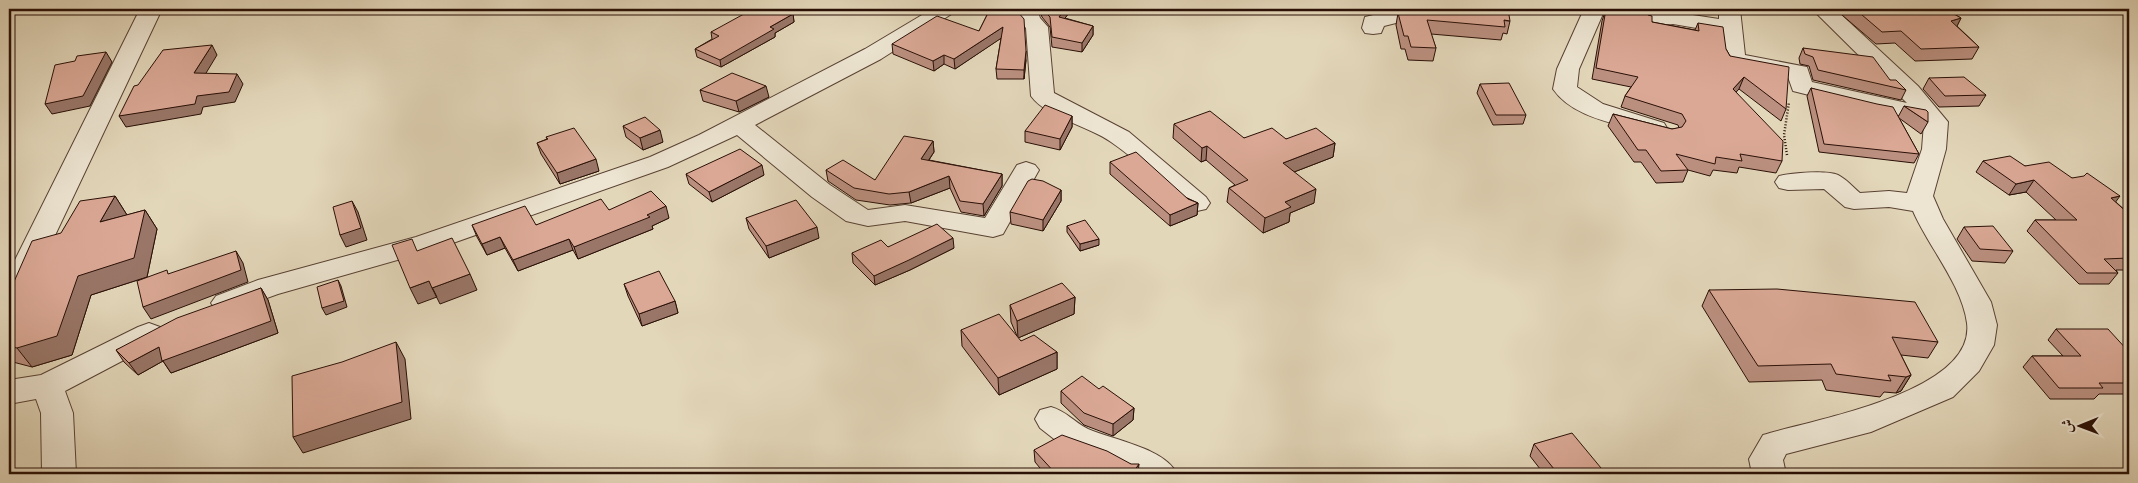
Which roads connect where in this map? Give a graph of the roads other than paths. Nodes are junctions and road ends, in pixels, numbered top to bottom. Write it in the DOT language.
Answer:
graph roads {
  1 [pos="152,9"];
  2 [pos="946,9"];
  3 [pos="1027,9"];
  4 [pos="1408,9"];
  5 [pos="1594,9"];
  6 [pos="1823,9"];
  7 [pos="1730,18"];
  8 [pos="1654,20"];
  9 [pos="1373,28"];
  10 [pos="1931,114"];
  11 [pos="739,124"];
  12 [pos="1668,132"];
  13 [pos="1026,170"];
  14 [pos="1788,182"];
  15 [pos="1197,203"];
  16 [pos="1924,204"];
  17 [pos="9,301"];
  18 [pos="202,311"];
  19 [pos="174,322"];
  20 [pos="47,386"];
  21 [pos="9,392"];
  22 [pos="1051,419"];
  23 [pos="59,474"];
  24 [pos="1160,474"];
  25 [pos="1769,474"];
  1 -- 17 [label="street"];
  2 -- 11 [label="street"];
  3 -- 15 [label="street"];
  4 -- 9 [label="street"];
  5 -- 12 [label="street"];
  6 -- 10 [label="street"];
  7 -- 8 [label="street"];
  7 -- 10 [label="street"];
  10 -- 16 [label="street"];
  11 -- 13 [label="street"];
  11 -- 18 [label="street"];
  14 -- 16 [label="street"];
  16 -- 25 [label="street"];
  19 -- 20 [label="street"];
  20 -- 21 [label="street"];
  20 -- 23 [label="street"];
  22 -- 24 [label="street"];
}
